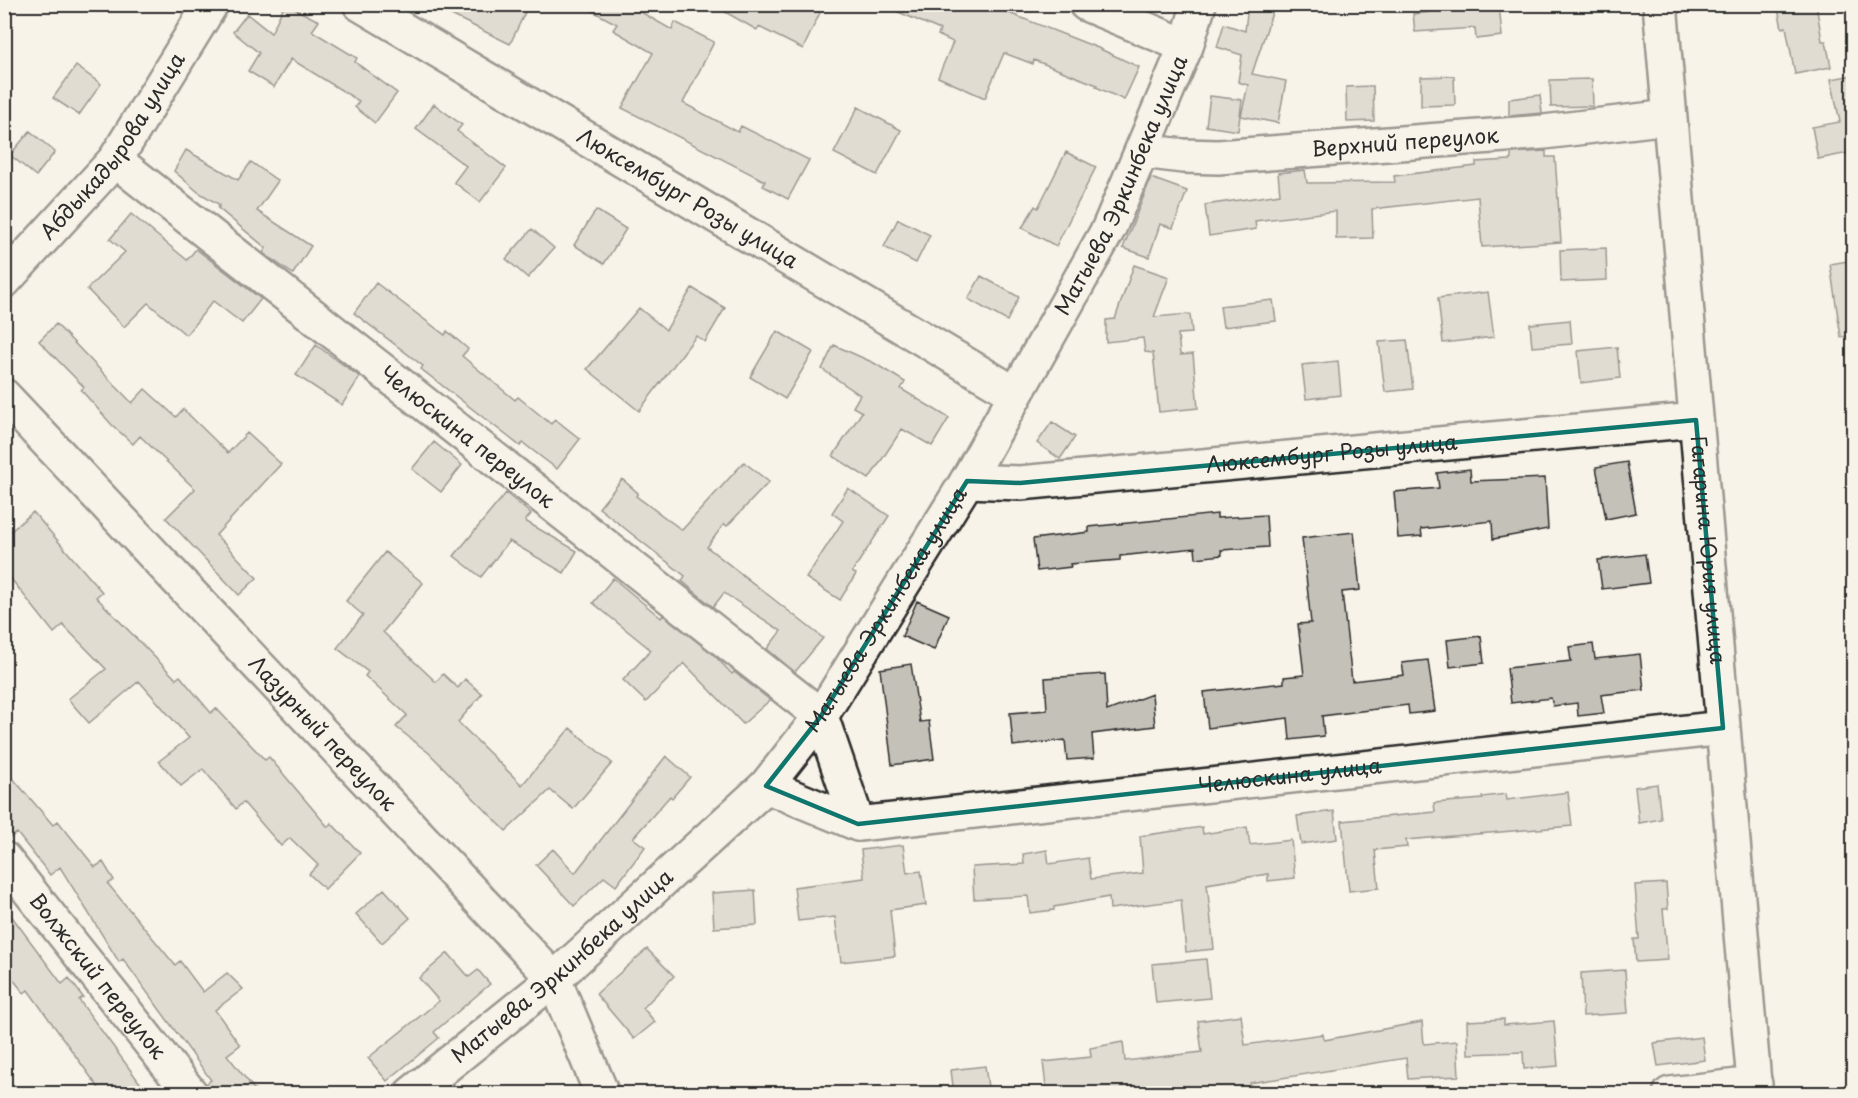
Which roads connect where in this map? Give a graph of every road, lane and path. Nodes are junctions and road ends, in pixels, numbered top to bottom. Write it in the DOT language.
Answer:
graph roads {
  1 [pos="211,4"];
  2 [pos="360,4"];
  3 [pos="1086,4"];
  4 [pos="1199,4"];
  5 [pos="1660,4"];
  6 [pos="1186,46"];
  7 [pos="1669,117"];
  8 [pos="1142,151"];
  9 [pos="115,160"];
  10 [pos="4,280"];
  11 [pos="1014,393"];
  12 [pos="4,396"];
  13 [pos="1696,420"];
  14 [pos="967,481"];
  15 [pos="820,716"];
  16 [pos="1723,728"];
  17 [pos="766,786"];
  18 [pos="858,824"];
  19 [pos="4,860"];
  20 [pos="554,979"];
  21 [pos="1755,1089"];
  22 [pos="191,1094"];
  23 [pos="411,1094"];
  24 [pos="602,1094"];
  25 [pos="1670,1094"];
  1 -- 9 [label="street, Абдыкадырова улица"];
  2 -- 11 [label="street, Люксембург Розы улица"];
  3 -- 6 [label="street"];
  4 -- 6 [label="street, Матыева Эркинбека улица"];
  5 -- 7 [label="street, Гагарина Юрия улица"];
  6 -- 8 [label="street, Матыева Эркинбека улица"];
  7 -- 8 [label="street, Верхний переулок"];
  7 -- 13 [label="street, Гагарина Юрия улица"];
  8 -- 11 [label="street, Матыева Эркинбека улица"];
  9 -- 10 [label="street, Абдыкадырова улица"];
  9 -- 15 [label="street, Челюскина переулок"];
  11 -- 14 [label="street, Матыева Эркинбека улица"];
  12 -- 20 [label="street, Лазурный переулок"];
  13 -- 14 [label="street, Люксембург Розы улица"];
  13 -- 16 [label="street, Гагарина Юрия улица"];
  14 -- 15 [label="street, Матыева Эркинбека улица"];
  15 -- 17 [label="street, Матыева Эркинбека улица"];
  15 -- 18 [label="street"];
  16 -- 18 [label="street, Челюскина улица"];
  16 -- 21 [label="street, Гагарина Юрия улица"];
  17 -- 18 [label="street, Челюскина улица"];
  17 -- 20 [label="street, Матыева Эркинбека улица"];
  19 -- 22 [label="street, Волжский переулок"];
  20 -- 23 [label="street, Матыева Эркинбека улица"];
  20 -- 24 [label="street, Лазурный переулок"];
  21 -- 25 [label="street"];
}
